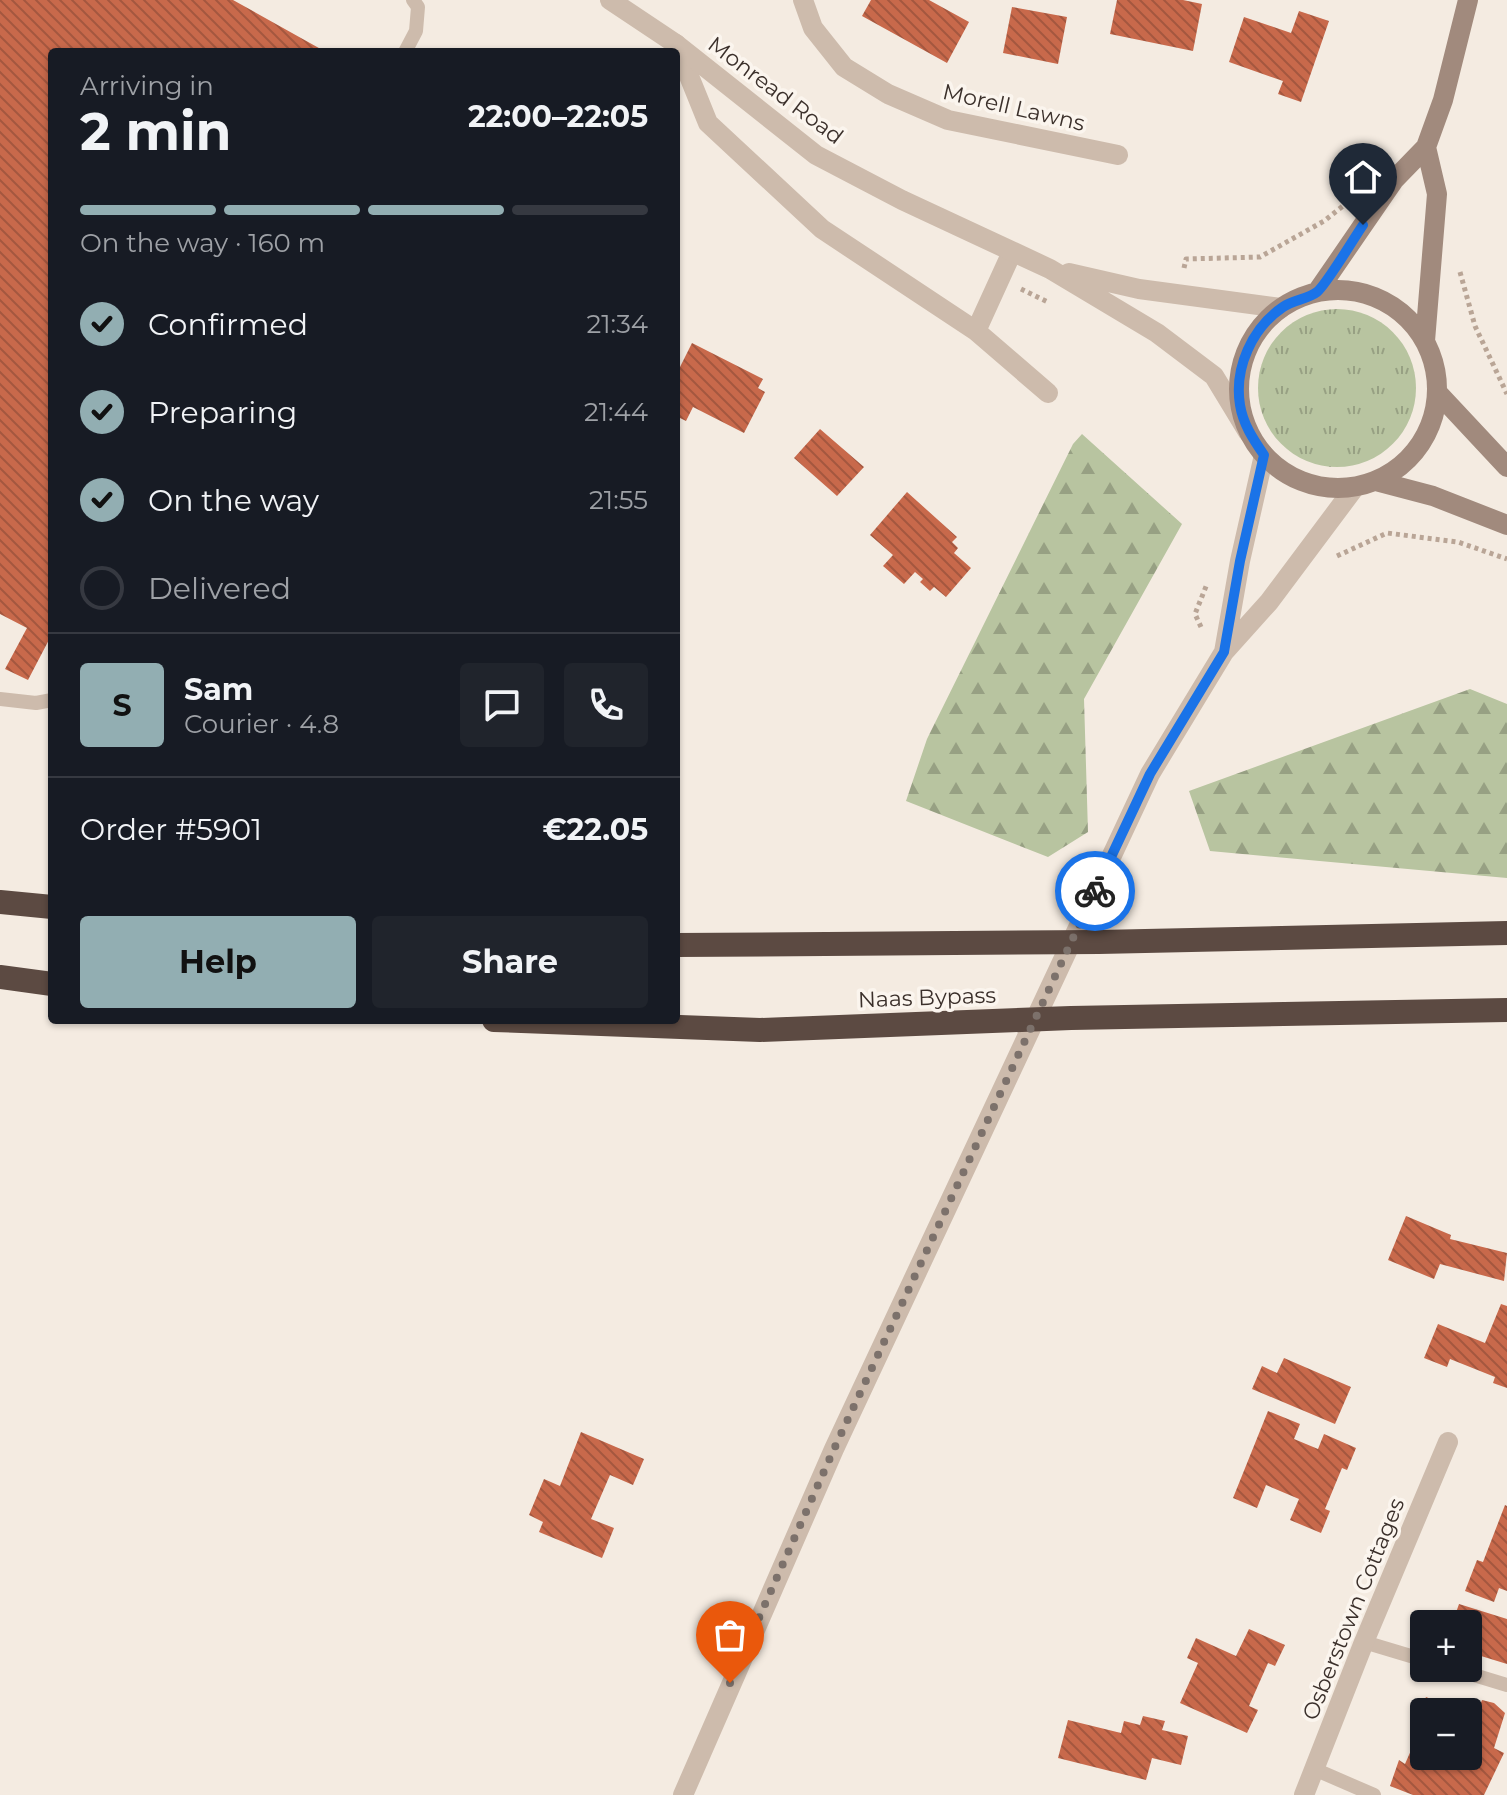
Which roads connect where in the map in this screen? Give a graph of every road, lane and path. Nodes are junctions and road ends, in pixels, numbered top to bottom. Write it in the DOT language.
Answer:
graph roads {
  1 [pos="413,0"];
  2 [pos="803,0"];
  3 [pos="1468,0"];
  4 [pos="613,1"];
  5 [pos="676,44"];
  6 [pos="407,48"];
  7 [pos="678,48"];
  8 [pos="680,54"];
  9 [pos="1426,147"];
  10 [pos="1118,155"];
  11 [pos="1350,201"];
  12 [pos="1012,252"];
  13 [pos="1186,259"];
  14 [pos="1458,263"];
  15 [pos="1050,269"];
  16 [pos="1317,292"];
  17 [pos="1281,308"];
  18 [pos="976,331"];
  19 [pos="1425,341"];
  20 [pos="1437,392"];
  21 [pos="1048,393"];
  22 [pos="1507,394"];
  23 [pos="1248,432"];
  24 [pos="1264,455"];
  25 [pos="1507,467"];
  26 [pos="1376,481"];
  27 [pos="1355,487"];
  28 [pos="1507,525"];
  29 [pos="1507,559"];
  30 [pos="1325,562"];
  31 [pos="1209,580"];
  32 [pos="1195,614"];
  33 [pos="1224,652"];
  34 [pos="0,699"];
  35 [pos="48,701"];
  36 [pos="0,902"];
  37 [pos="48,907"];
  38 [pos="1507,933"];
  39 [pos="680,945"];
  40 [pos="0,977"];
  41 [pos="48,983"];
  42 [pos="1507,1010"];
  43 [pos="600,1024"];
  44 [pos="1448,1442"];
  45 [pos="1364,1642"];
  46 [pos="1410,1656"];
  47 [pos="1482,1677"];
  48 [pos="1507,1685"];
  49 [pos="1314,1769"];
  50 [pos="683,1795"];
  51 [pos="1304,1795"];
  52 [pos="1374,1795"];
  1 -- 6 [label="lane"];
  2 -- 10 [label="street, Morell Lawns"];
  3 -- 9 [label="main road"];
  4 -- 5 [label="street, Monread Road"];
  5 -- 7 [label="street"];
  5 -- 12 [label="street, Monread Road"];
  8 -- 18 [label="street"];
  9 -- 16 [label="main road"];
  9 -- 19 [label="main road"];
  11 -- 13 [label="path"];
  12 -- 15 [label="street, Monread Road"];
  12 -- 18 [label="street"];
  14 -- 22 [label="path"];
  15 -- 17 [label="street, Monread Road"];
  15 -- 23 [label="street, Monread Road"];
  16 -- 17 [label="main road"];
  16 -- 19 [label="main road"];
  17 -- 23 [label="main road"];
  18 -- 21 [label="street"];
  19 -- 20 [label="main road"];
  20 -- 25 [label="main road"];
  20 -- 26 [label="main road"];
  23 -- 24 [label="main road"];
  24 -- 27 [label="main road"];
  24 -- 33 [label="street"];
  26 -- 27 [label="main road"];
  26 -- 28 [label="main road"];
  27 -- 33 [label="street"];
  29 -- 30 [label="path"];
  31 -- 32 [label="path"];
  33 -- 50 [label="street"];
  34 -- 35 [label="lane"];
  36 -- 37 [label="highway"];
  38 -- 39 [label="highway"];
  40 -- 41 [label="highway"];
  42 -- 43 [label="highway, Naas Bypass"];
  44 -- 45 [label="street, Osberstown Cottages"];
  45 -- 46 [label="lane"];
  45 -- 49 [label="street, Osberstown Cottages"];
  47 -- 48 [label="lane"];
  49 -- 51 [label="street, Osberstown Cottages"];
  49 -- 52 [label="lane"];
}
